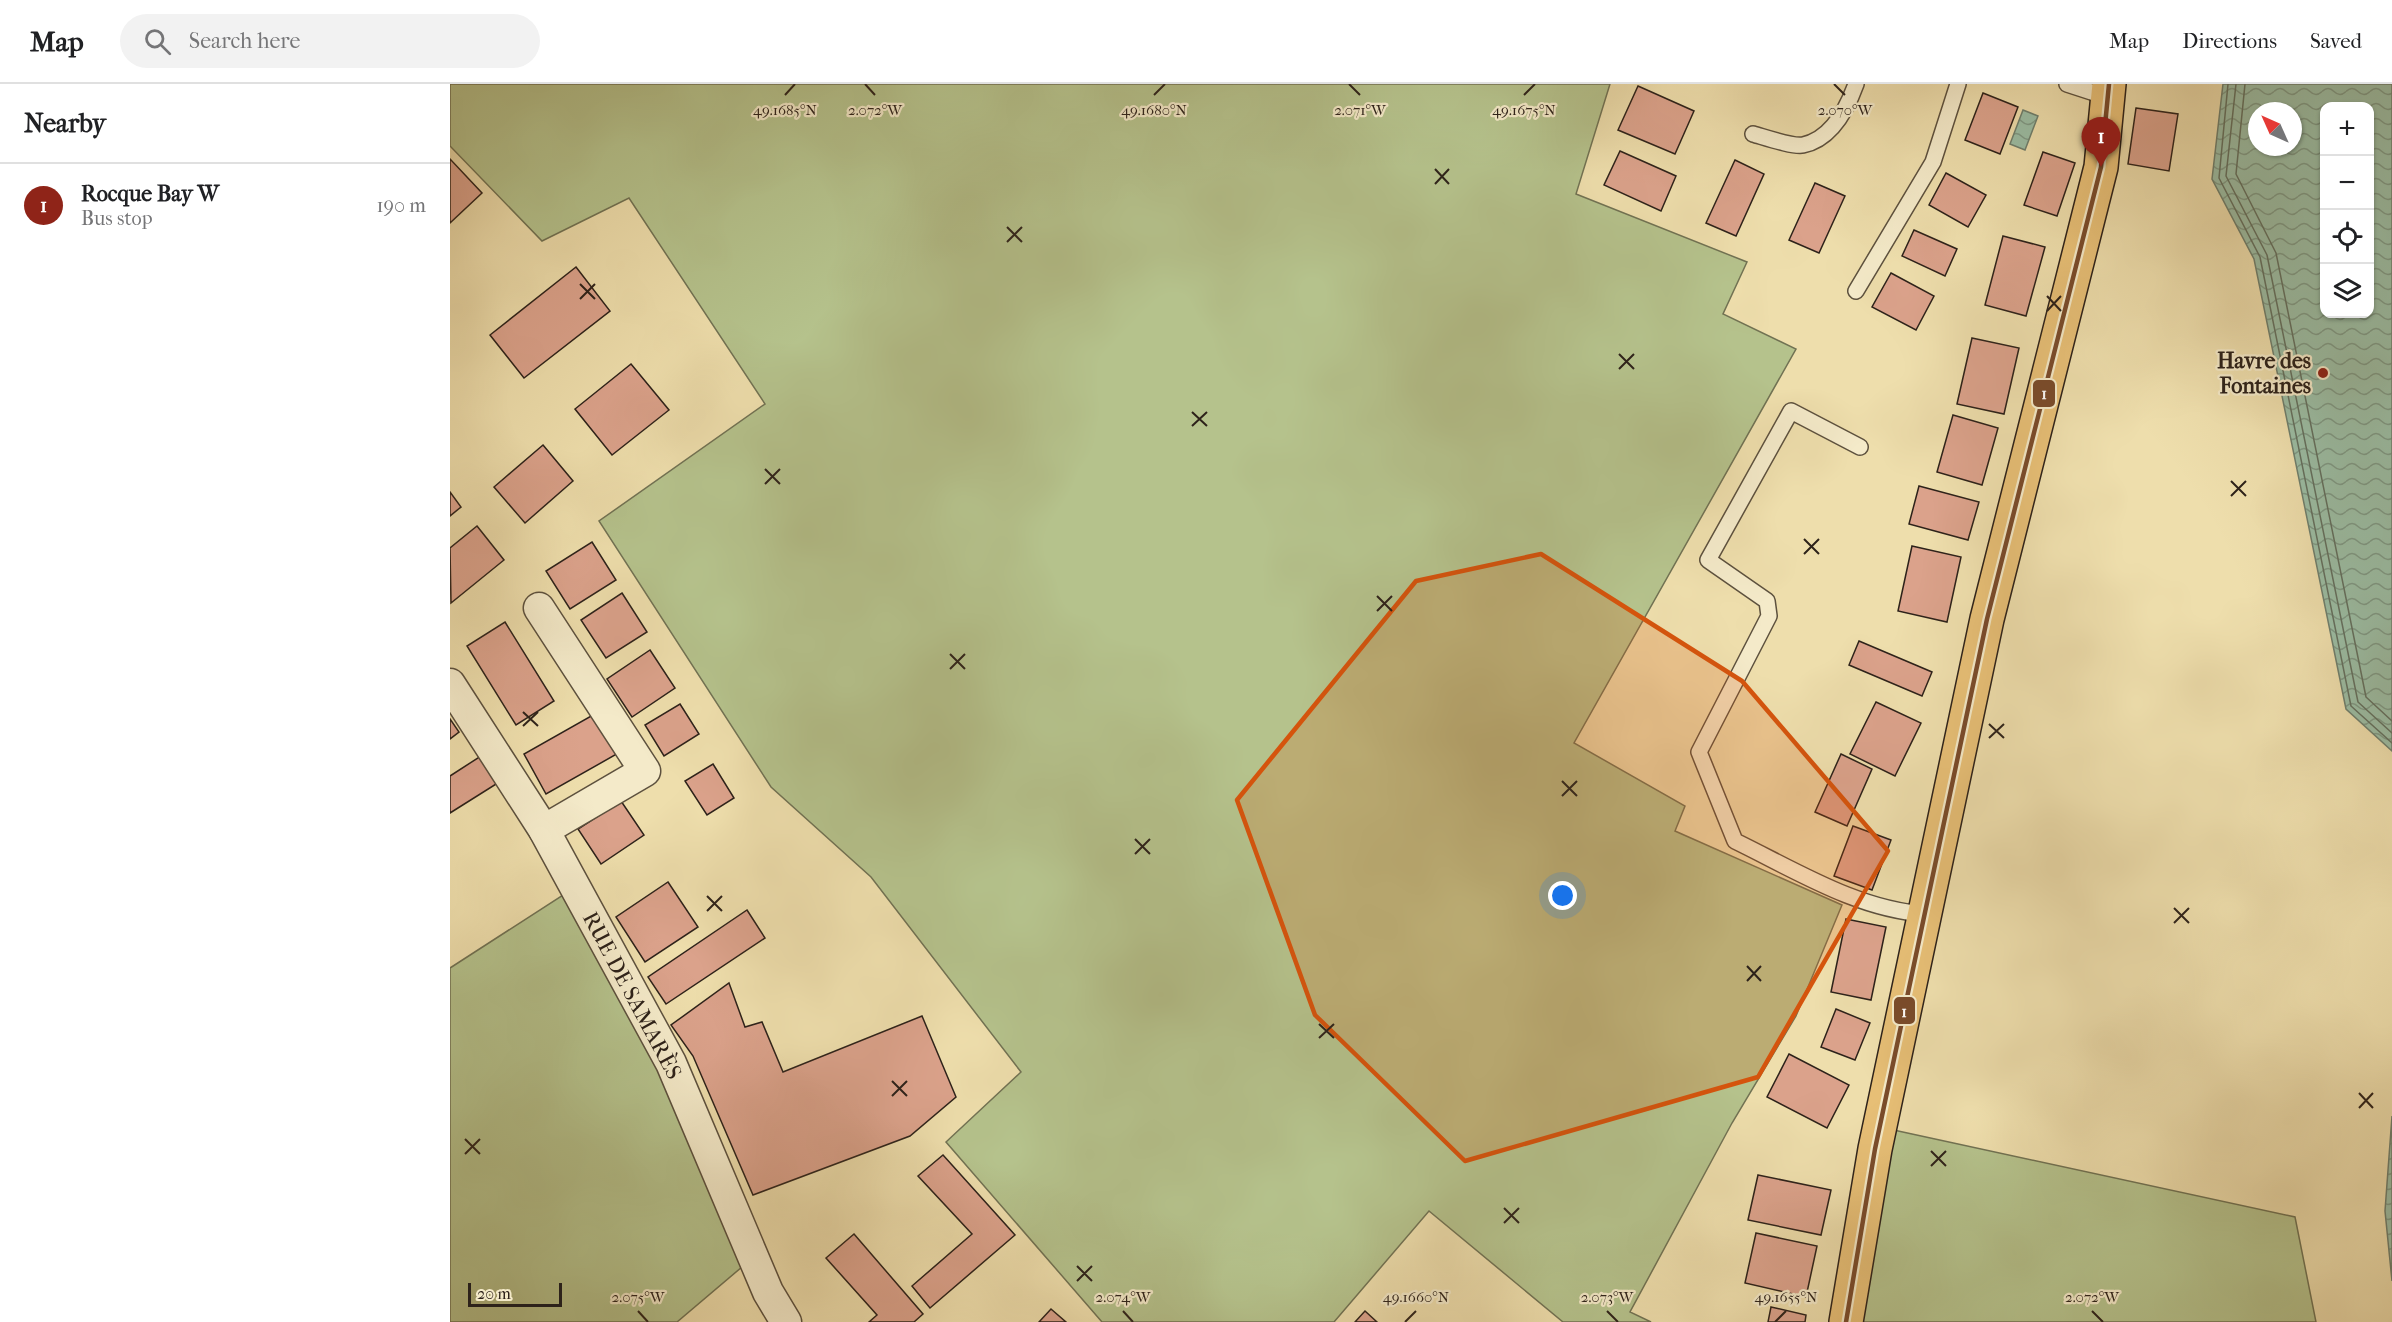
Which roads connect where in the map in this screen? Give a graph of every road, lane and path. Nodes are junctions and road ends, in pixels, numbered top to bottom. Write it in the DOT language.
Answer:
graph roads {
  1 [pos="1856,84"];
  2 [pos="1958,84"];
  3 [pos="2067,84"];
  4 [pos="2108,90"];
  5 [pos="1753,134"];
  6 [pos="1856,291"];
  7 [pos="1860,447"];
  8 [pos="539,608"];
  9 [pos="450,684"];
  10 [pos="544,830"];
  11 [pos="1926,914"];
  12 [pos="786,1322"];
  13 [pos="1846,1322"];
  1 -- 5 [label="lane"];
  2 -- 6 [label="lane"];
  3 -- 4 [label="lane"];
  4 -- 11 [label="main road"];
  7 -- 11 [label="lane"];
  8 -- 10 [label="street"];
  9 -- 10 [label="street, RUE DE SAMARÈS"];
  10 -- 12 [label="street, RUE DE SAMARÈS"];
  11 -- 13 [label="main road"];
}
